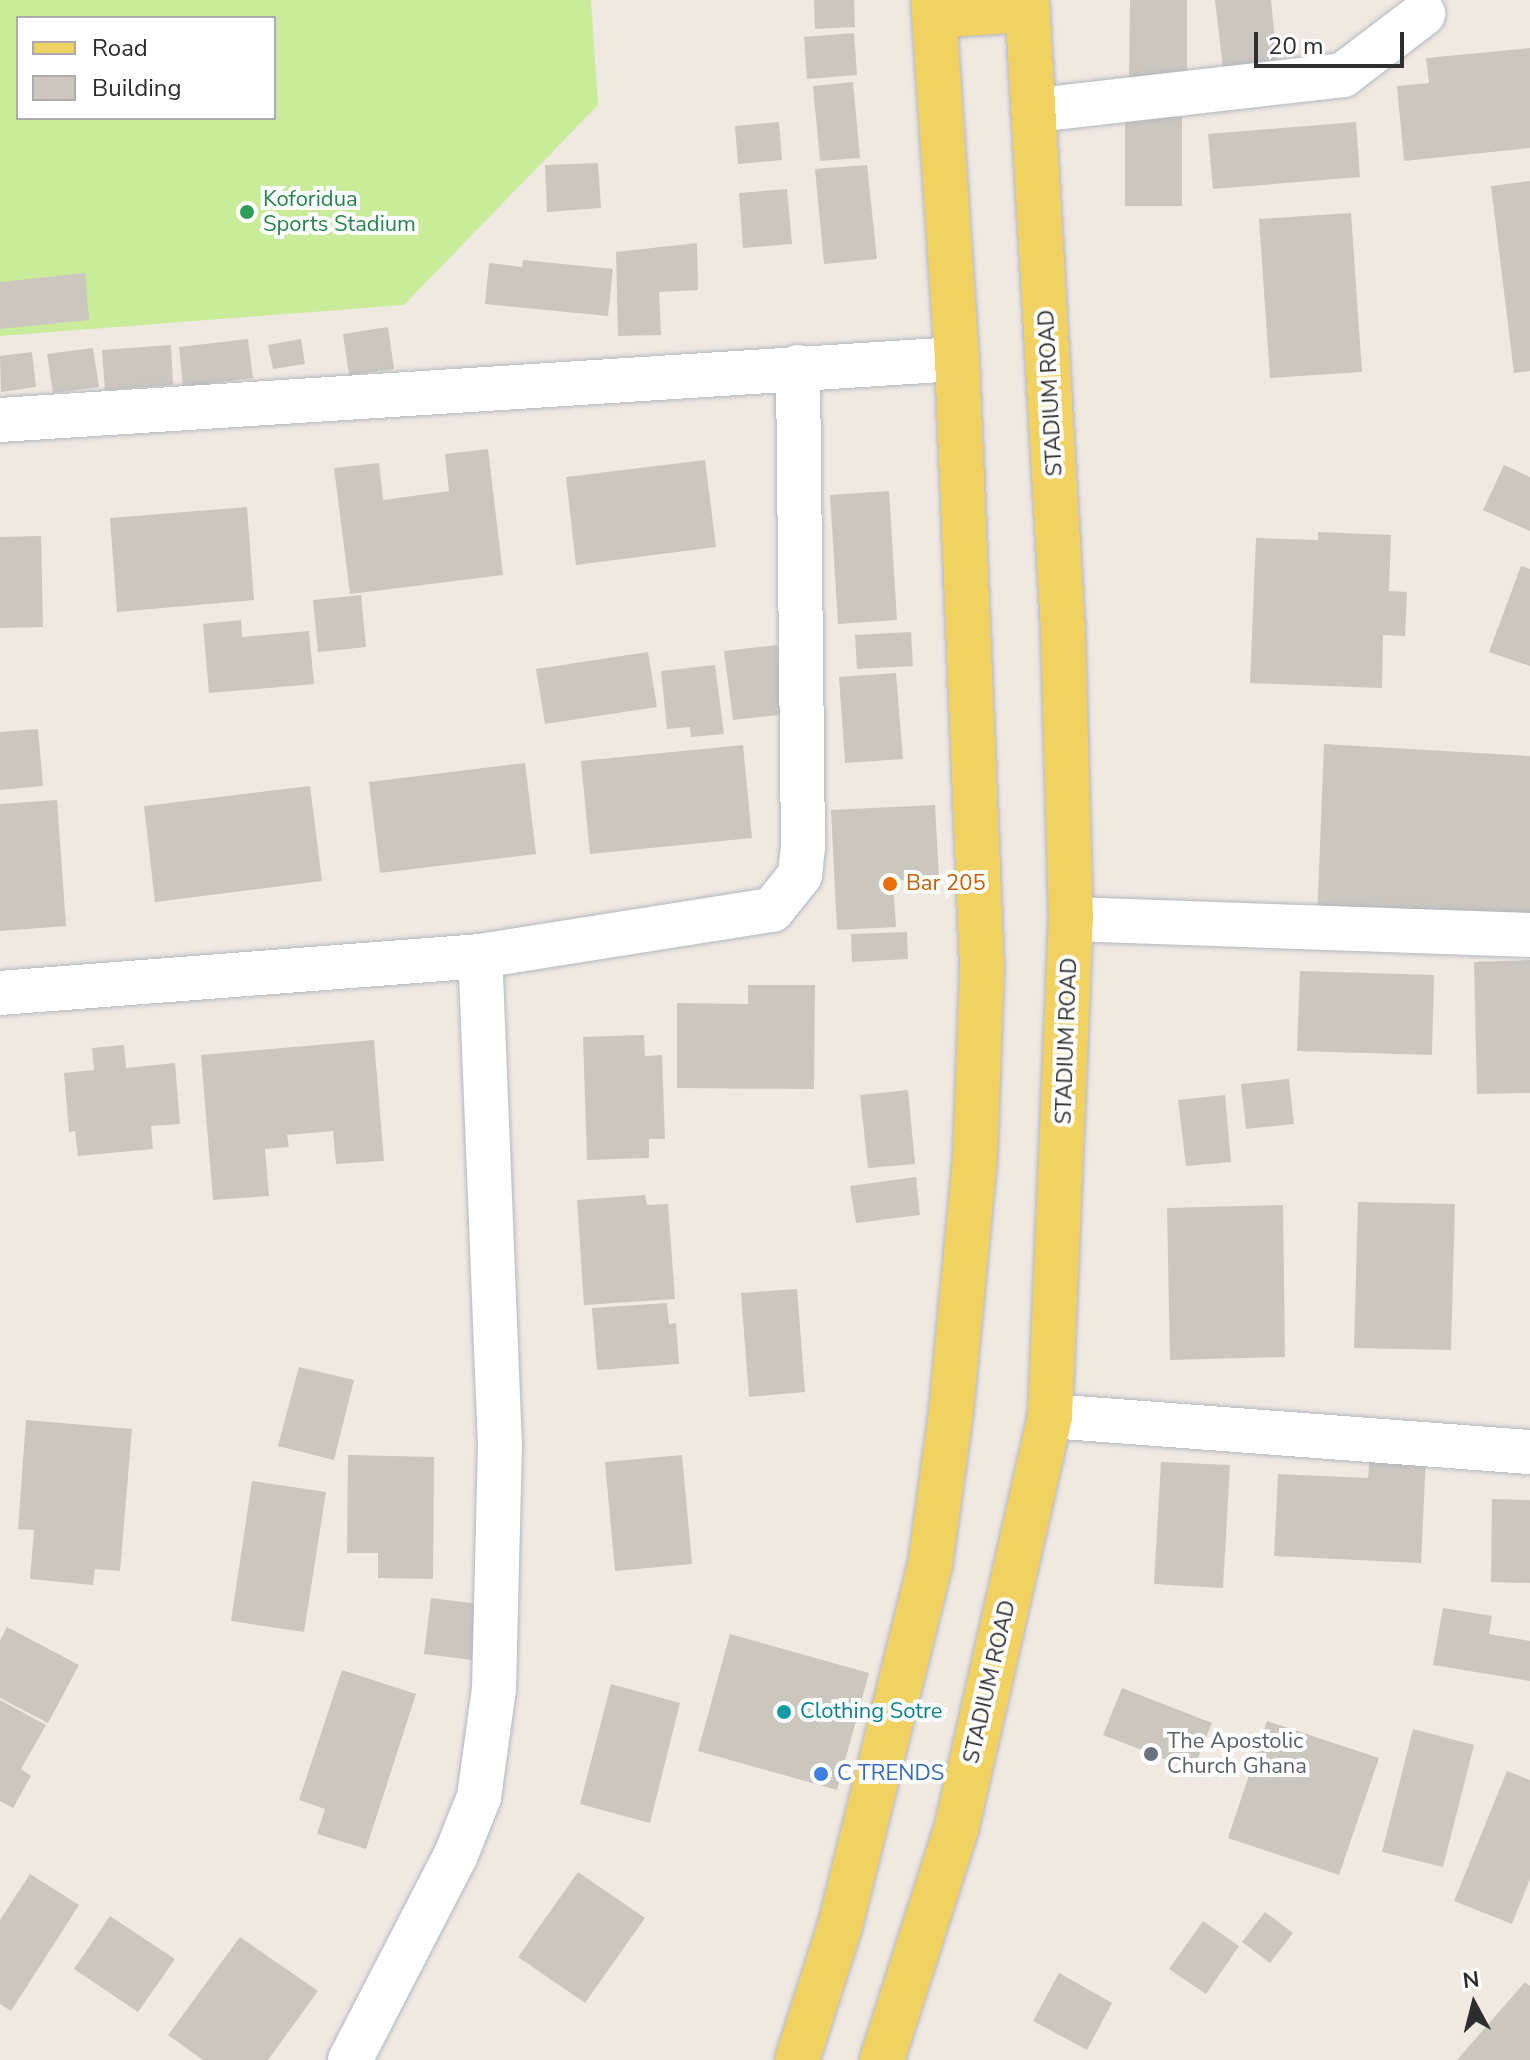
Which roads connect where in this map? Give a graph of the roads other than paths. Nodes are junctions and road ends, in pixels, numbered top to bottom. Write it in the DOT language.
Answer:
graph roads {
  1 [pos="1027,5"];
  2 [pos="934,8"];
  3 [pos="1423,14"];
  4 [pos="1037,110"];
  5 [pos="957,359"];
  6 [pos="798,367"];
  7 [pos="0,420"];
  8 [pos="1071,919"];
  9 [pos="1530,935"];
  10 [pos="480,956"];
  11 [pos="0,993"];
  12 [pos="1050,1416"];
  13 [pos="1530,1452"];
  14 [pos="367,2054"];
  15 [pos="797,2060"];
  16 [pos="882,2060"];
  1 -- 2 [label="main road"];
  1 -- 4 [label="main road, STADIUM ROAD"];
  2 -- 5 [label="main road"];
  3 -- 4 [label="street"];
  4 -- 8 [label="main road, STADIUM ROAD"];
  5 -- 6 [label="street"];
  5 -- 15 [label="main road"];
  6 -- 7 [label="street"];
  6 -- 10 [label="street"];
  8 -- 9 [label="street"];
  8 -- 12 [label="main road, STADIUM ROAD"];
  10 -- 11 [label="street"];
  10 -- 14 [label="street"];
  12 -- 13 [label="street"];
  12 -- 16 [label="main road, STADIUM ROAD"];
}
